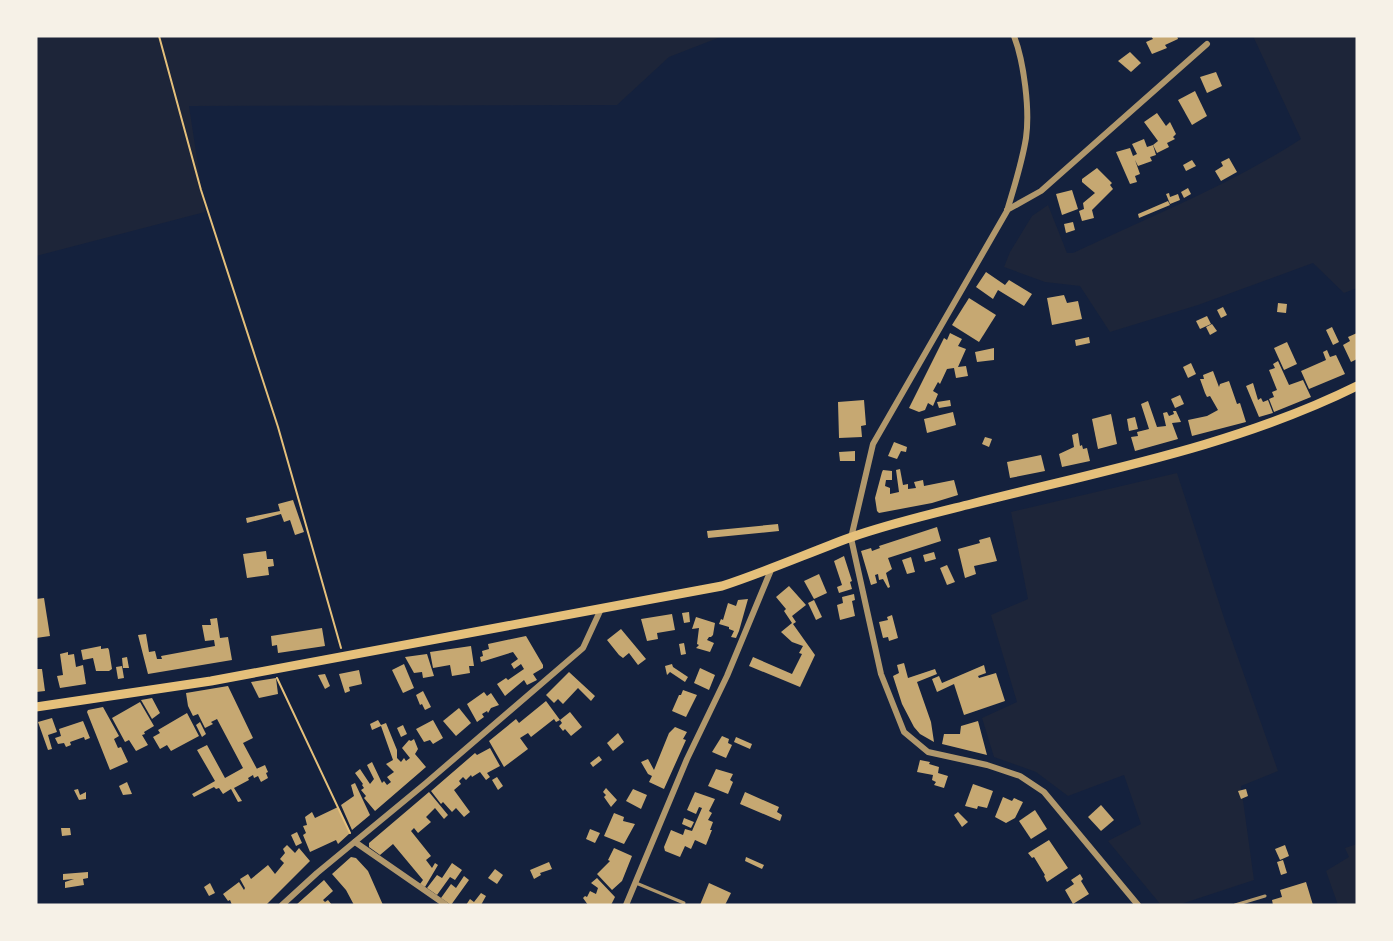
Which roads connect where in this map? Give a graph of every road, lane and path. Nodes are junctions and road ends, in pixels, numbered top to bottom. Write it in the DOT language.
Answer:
graph roads {
  1 [pos="159,36"];
  2 [pos="1014,36"];
  3 [pos="1207,44"];
  4 [pos="1007,211"];
  5 [pos="1357,386"];
  6 [pos="851,538"];
  7 [pos="771,570"];
  8 [pos="601,609"];
  9 [pos="344,656"];
  10 [pos="273,670"];
  11 [pos="36,707"];
  12 [pos="355,842"];
  13 [pos="636,883"];
  14 [pos="1265,896"];
  15 [pos="282,905"];
  16 [pos="446,905"];
  17 [pos="626,905"];
  18 [pos="683,905"];
  19 [pos="1138,905"];
  20 [pos="1235,905"];
  1 -- 9 [label="path"];
  2 -- 4 [label="street"];
  3 -- 4 [label="street"];
  4 -- 6 [label="street"];
  5 -- 6 [label="main road"];
  6 -- 7 [label="main road"];
  6 -- 19 [label="street"];
  7 -- 8 [label="main road"];
  7 -- 13 [label="street"];
  8 -- 9 [label="main road"];
  8 -- 12 [label="street"];
  9 -- 10 [label="main road"];
  10 -- 11 [label="main road"];
  10 -- 12 [label="path"];
  12 -- 15 [label="street"];
  12 -- 16 [label="street"];
  13 -- 17 [label="street"];
  13 -- 18 [label="lane"];
  14 -- 20 [label="lane"];
}
